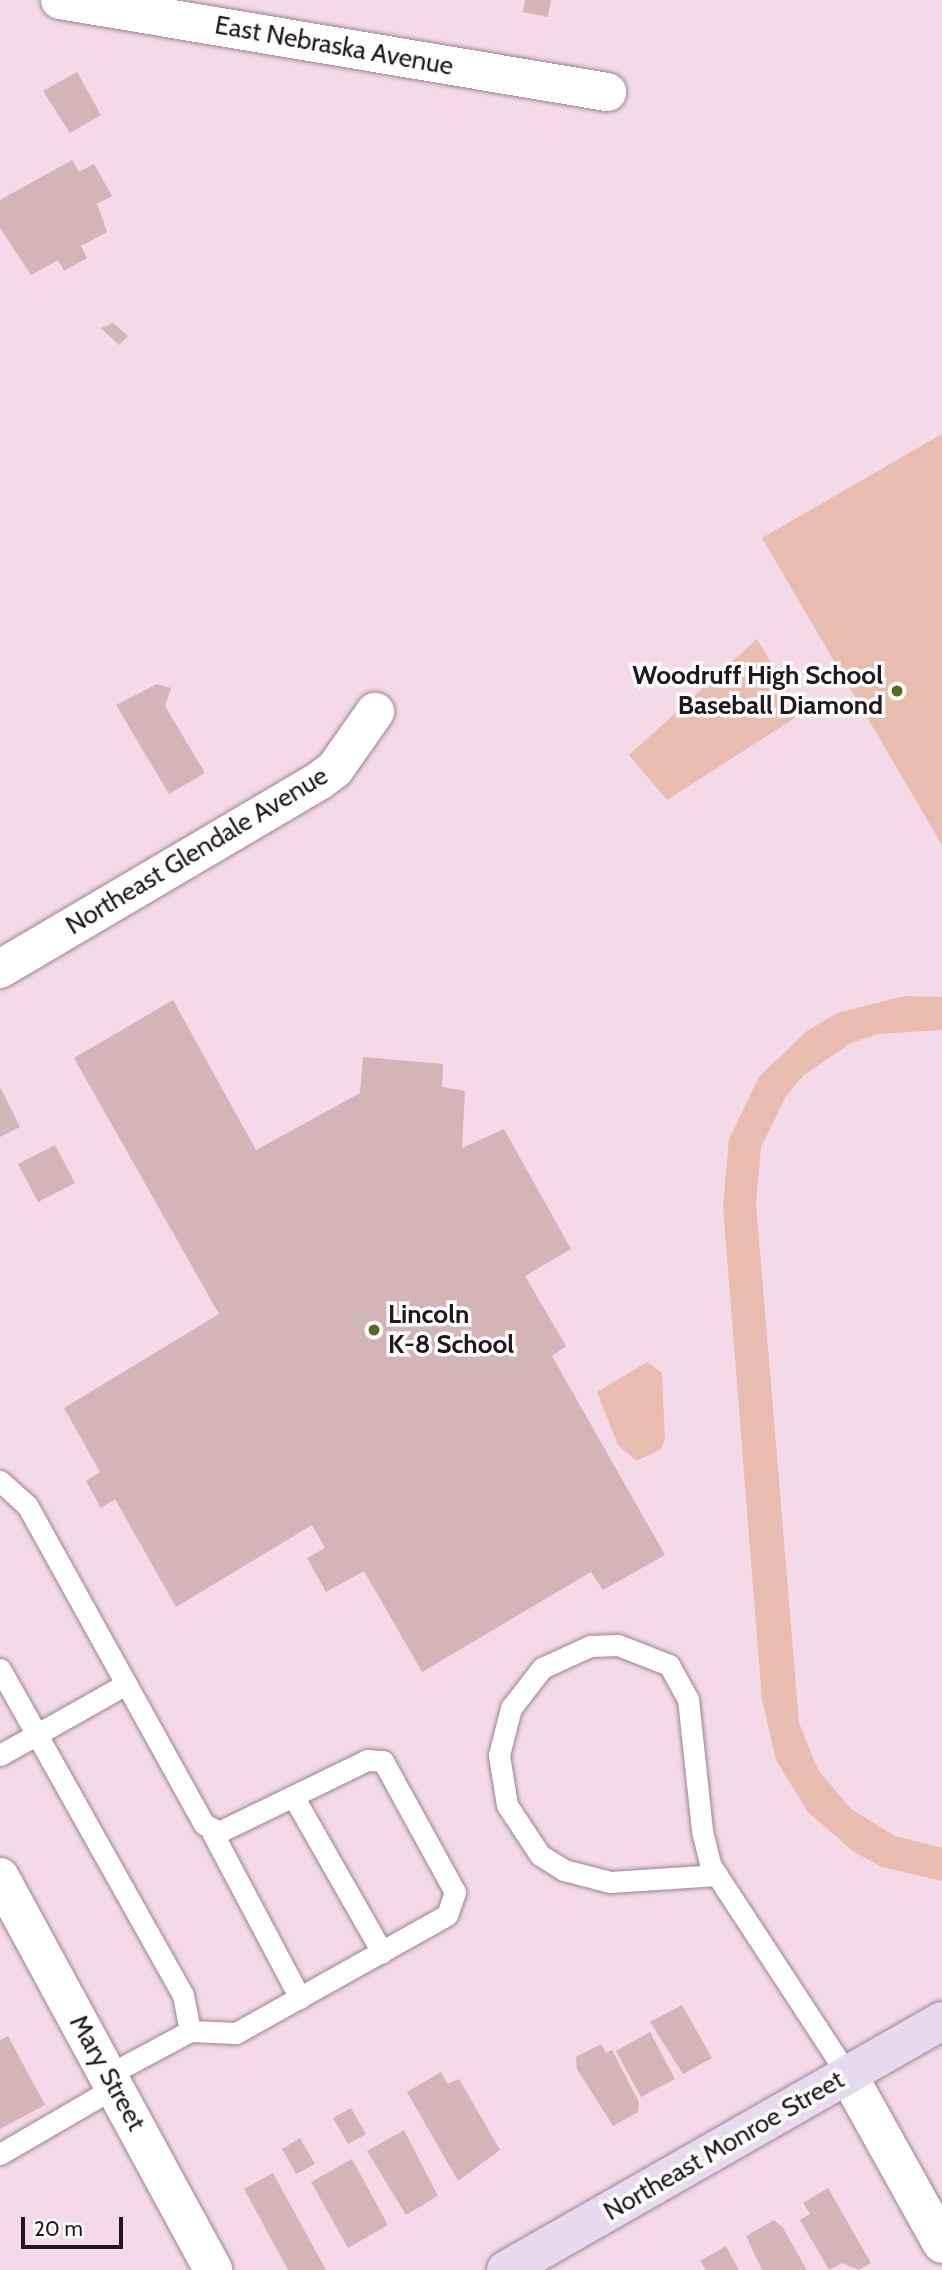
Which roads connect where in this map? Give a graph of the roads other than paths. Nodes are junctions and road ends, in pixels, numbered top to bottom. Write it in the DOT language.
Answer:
graph roads {
  1 [pos="60,0"];
  2 [pos="607,92"];
  3 [pos="374,712"];
  4 [pos="0,969"];
  5 [pos="0,1482"];
  6 [pos="0,1669"];
  7 [pos="126,1684"];
  8 [pos="36,1735"];
  9 [pos="0,1755"];
  10 [pos="293,1796"];
  11 [pos="212,1832"];
  12 [pos="717,1875"];
  13 [pos="0,1877"];
  14 [pos="382,1952"];
  15 [pos="299,1998"];
  16 [pos="942,2021"];
  17 [pos="190,2031"];
  18 [pos="848,2075"];
  19 [pos="112,2081"];
  20 [pos="0,2154"];
  21 [pos="942,2244"];
  22 [pos="213,2270"];
  23 [pos="506,2270"];
  1 -- 2 [label="street, East Nebraska Avenue"];
  3 -- 4 [label="street, Northeast Glendale Avenue"];
  5 -- 7 [label="lane"];
  6 -- 8 [label="lane"];
  7 -- 8 [label="lane"];
  7 -- 11 [label="lane"];
  8 -- 9 [label="lane"];
  8 -- 17 [label="lane"];
  10 -- 11 [label="lane"];
  10 -- 14 [label="lane"];
  10 -- 14 [label="lane"];
  11 -- 15 [label="lane"];
  12 -- 12 [label="lane"];
  12 -- 18 [label="lane"];
  13 -- 19 [label="street, Mary Street"];
  14 -- 15 [label="lane"];
  15 -- 17 [label="lane"];
  16 -- 18 [label="street, Northeast Monroe Street"];
  17 -- 19 [label="lane"];
  18 -- 21 [label="street"];
  18 -- 23 [label="street, Northeast Monroe Street"];
  19 -- 20 [label="lane"];
  19 -- 22 [label="street, Mary Street"];
}
